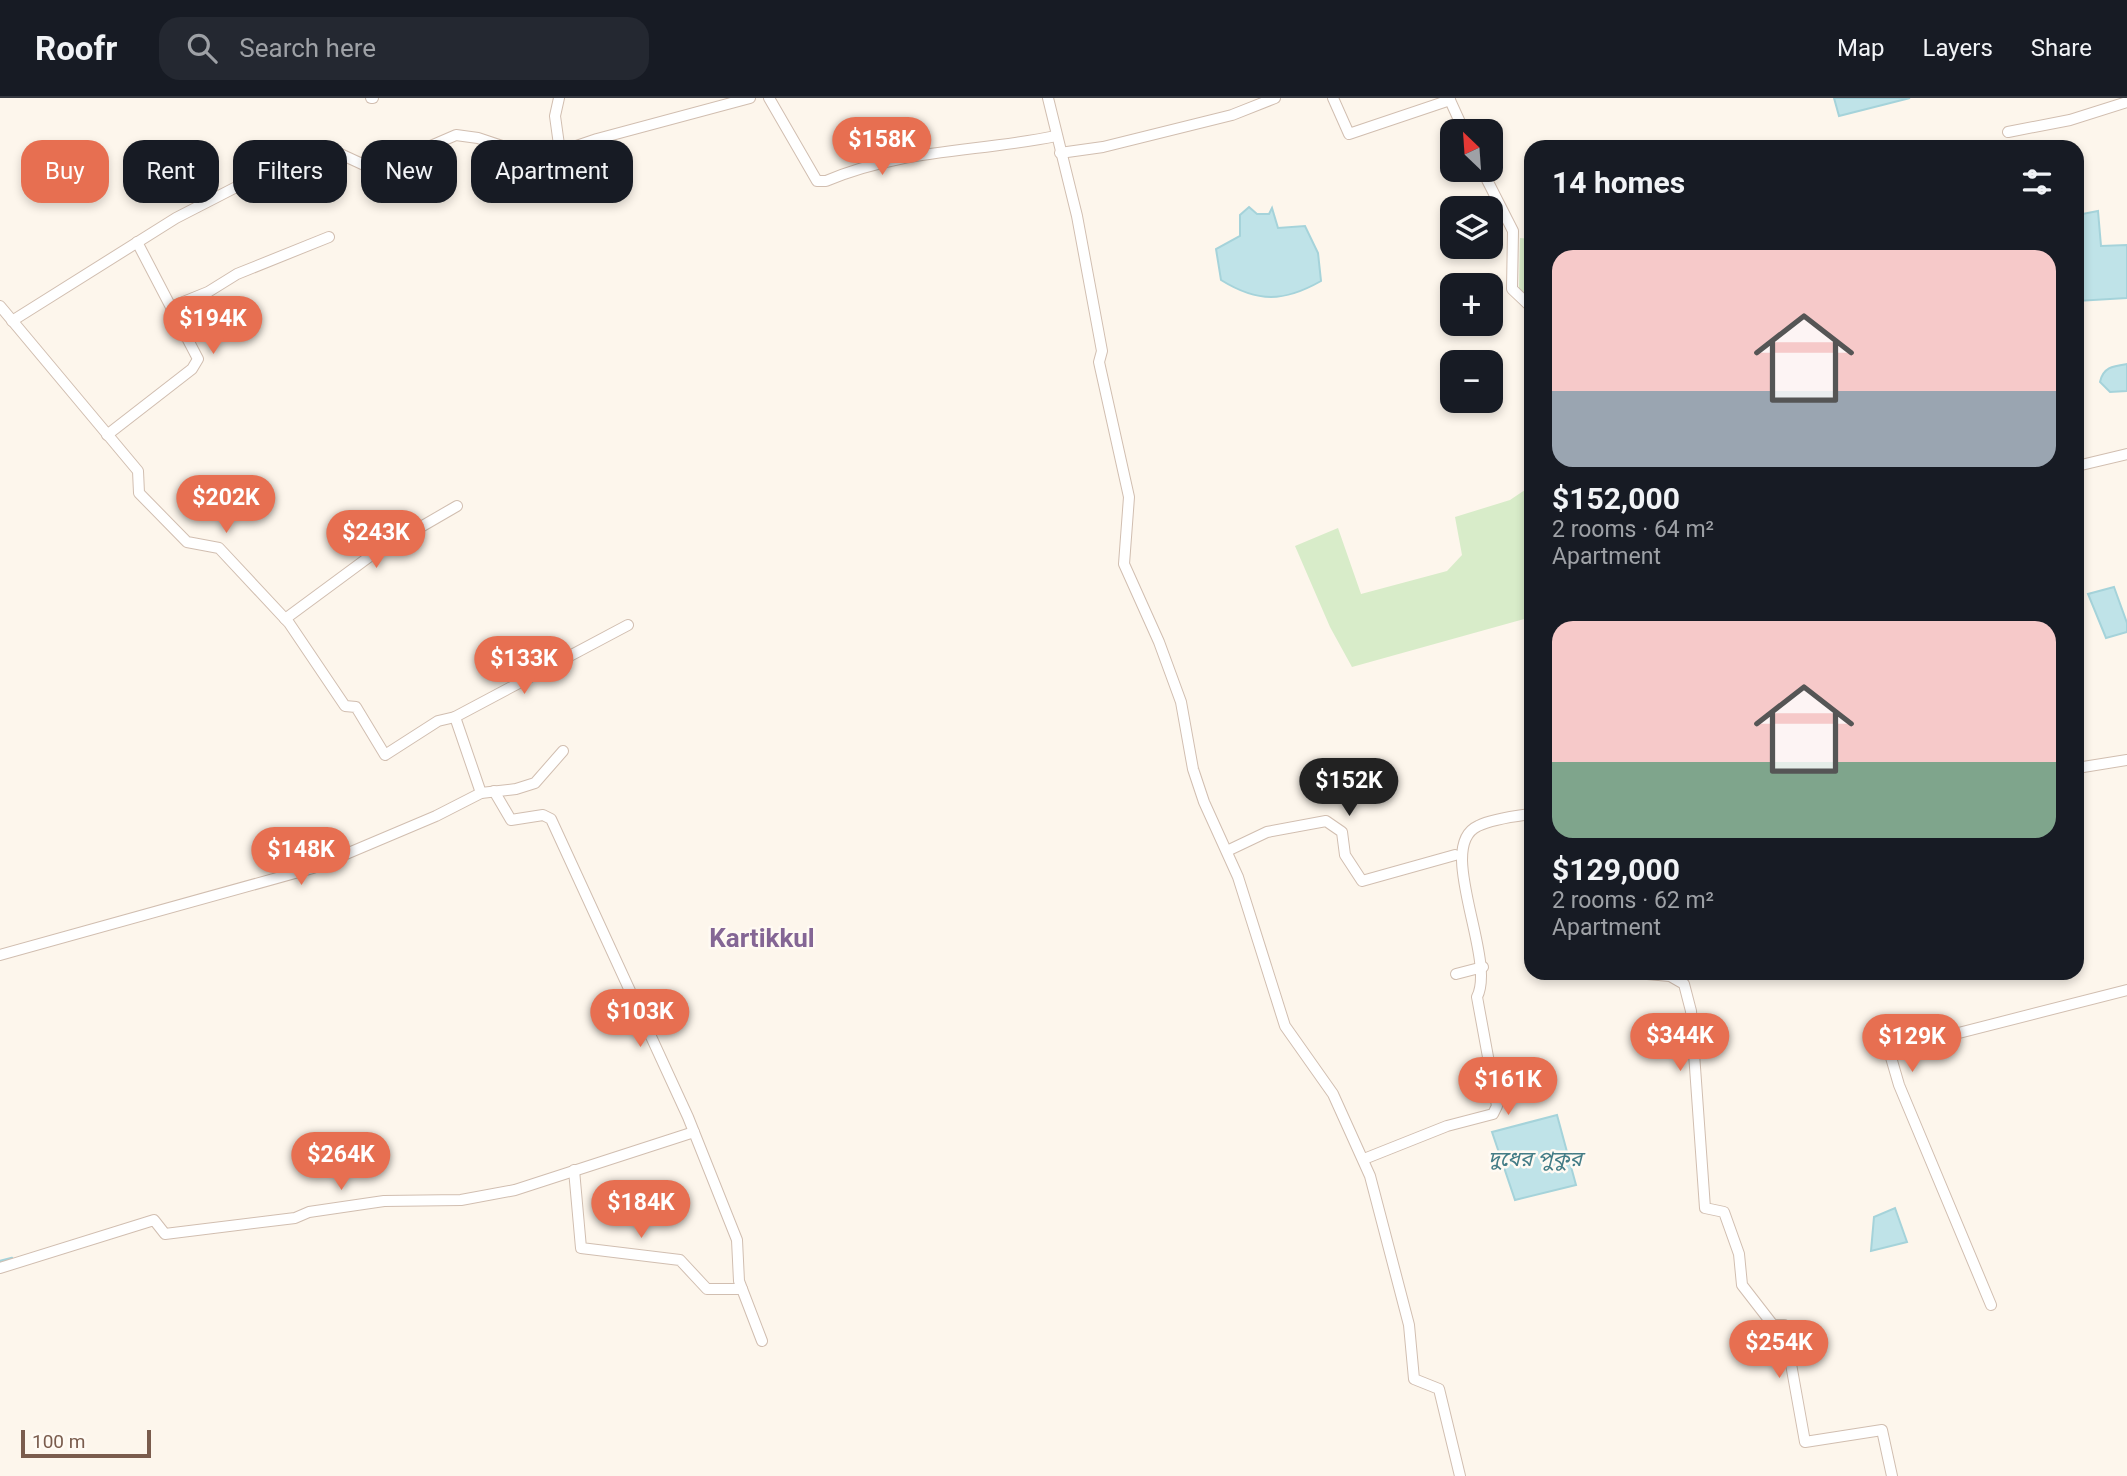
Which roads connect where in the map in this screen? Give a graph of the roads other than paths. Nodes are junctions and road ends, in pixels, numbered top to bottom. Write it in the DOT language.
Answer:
graph roads {
  1 [pos="559,98"];
  2 [pos="750,98"];
  3 [pos="769,98"];
  4 [pos="1048,98"];
  5 [pos="1275,98"];
  6 [pos="1333,98"];
  7 [pos="1449,99"];
  8 [pos="2127,102"];
  9 [pos="1249,103"];
  10 [pos="1458,119"];
  11 [pos="2008,132"];
  12 [pos="1056,136"];
  13 [pos="484,140"];
  14 [pos="558,140"];
  15 [pos="602,140"];
  16 [pos="1060,153"];
  17 [pos="1488,182"];
  18 [pos="329,237"];
  19 [pos="137,242"];
  20 [pos="1524,300"];
  21 [pos="0,306"];
  22 [pos="171,307"];
  23 [pos="12,321"];
  24 [pos="107,435"];
  25 [pos="2127,454"];
  26 [pos="2084,464"];
  27 [pos="457,506"];
  28 [pos="285,619"];
  29 [pos="628,625"];
  30 [pos="455,716"];
  31 [pos="563,751"];
  32 [pos="2127,760"];
  33 [pos="2084,767"];
  34 [pos="494,792"];
  35 [pos="481,793"];
  36 [pos="1524,815"];
  37 [pos="1227,851"];
  38 [pos="1455,855"];
  39 [pos="0,955"];
  40 [pos="1483,967"];
  41 [pos="1456,974"];
  42 [pos="1677,980"];
  43 [pos="2127,990"];
  44 [pos="694,1132"];
  45 [pos="1364,1159"];
  46 [pos="574,1170"];
  47 [pos="0,1268"];
  48 [pos="742,1289"];
  49 [pos="1991,1305"];
  50 [pos="762,1341"];
  51 [pos="1460,1476"];
  52 [pos="1892,1476"];
  1 -- 14 [label="street"];
  2 -- 15 [label="street"];
  3 -- 12 [label="street"];
  4 -- 12 [label="street"];
  5 -- 9 [label="street"];
  6 -- 7 [label="street"];
  7 -- 10 [label="street"];
  8 -- 11 [label="street"];
  9 -- 16 [label="street"];
  12 -- 16 [label="street"];
  13 -- 19 [label="street"];
  16 -- 37 [label="street"];
  17 -- 20 [label="street"];
  18 -- 22 [label="street"];
  19 -- 22 [label="street"];
  19 -- 23 [label="street"];
  21 -- 23 [label="street"];
  22 -- 24 [label="street"];
  23 -- 24 [label="street"];
  24 -- 28 [label="street"];
  25 -- 26 [label="street"];
  27 -- 28 [label="street"];
  28 -- 30 [label="street"];
  29 -- 30 [label="street"];
  30 -- 35 [label="street"];
  31 -- 34 [label="street"];
  32 -- 33 [label="street"];
  34 -- 35 [label="street"];
  34 -- 44 [label="street"];
  35 -- 39 [label="street"];
  36 -- 40 [label="street"];
  37 -- 38 [label="street"];
  37 -- 45 [label="street"];
  40 -- 41 [label="street"];
  40 -- 45 [label="street"];
  42 -- 52 [label="street"];
  43 -- 49 [label="street"];
  44 -- 46 [label="street"];
  44 -- 48 [label="street"];
  45 -- 51 [label="street"];
  46 -- 47 [label="street"];
  46 -- 48 [label="street"];
  48 -- 50 [label="street"];
}
